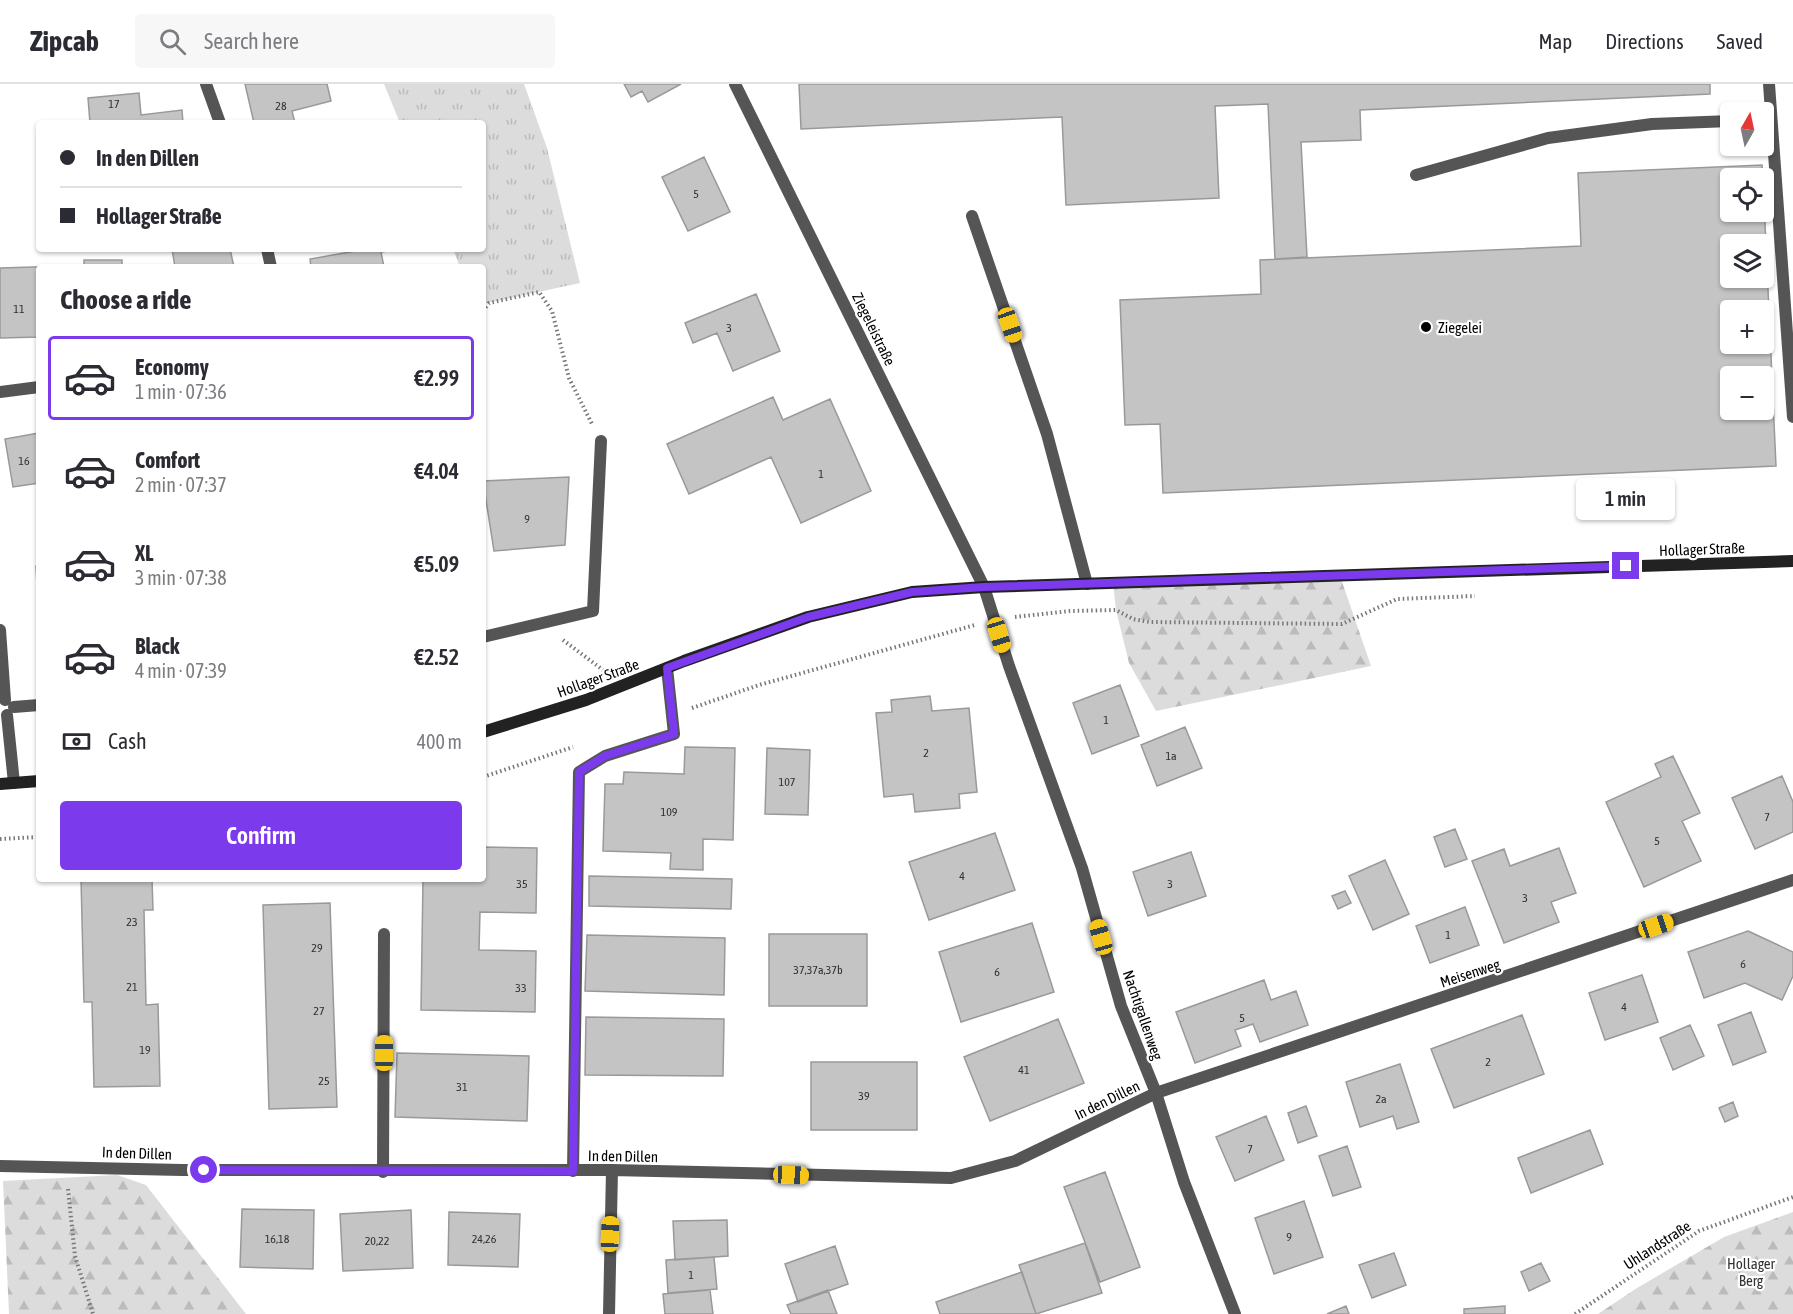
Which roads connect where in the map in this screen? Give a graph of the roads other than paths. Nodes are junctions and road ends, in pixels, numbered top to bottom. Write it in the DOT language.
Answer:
graph roads {
  1 [pos="206,84"];
  2 [pos="735,84"];
  3 [pos="1769,84"];
  4 [pos="1769,102"];
  5 [pos="219,120"];
  6 [pos="1720,121"];
  7 [pos="1771,156"];
  8 [pos="1416,176"];
  9 [pos="972,216"];
  10 [pos="36,387"];
  11 [pos="0,392"];
  12 [pos="1793,417"];
  13 [pos="601,441"];
  14 [pos="1793,561"];
  15 [pos="1086,584"];
  16 [pos="984,587"];
  17 [pos="0,630"];
  18 [pos="486,636"];
  19 [pos="667,668"];
  20 [pos="36,705"];
  21 [pos="5,707"];
  22 [pos="486,731"];
  23 [pos="36,781"];
  24 [pos="14,783"];
  25 [pos="0,784"];
  26 [pos="1793,880"];
  27 [pos="384,934"];
  28 [pos="1156,1093"];
  29 [pos="0,1166"];
  30 [pos="612,1170"];
  31 [pos="573,1171"];
  32 [pos="383,1172"];
  33 [pos="609,1314"];
  34 [pos="1234,1314"];
  1 -- 5 [label="street"];
  2 -- 16 [label="street, Ziegeleistraße"];
  3 -- 4 [label="street"];
  6 -- 8 [label="street"];
  7 -- 12 [label="street"];
  9 -- 15 [label="street"];
  10 -- 11 [label="street"];
  13 -- 18 [label="street"];
  14 -- 15 [label="main road, Hollager Straße"];
  15 -- 16 [label="main road, Hollager Straße"];
  16 -- 19 [label="main road, Hollager Straße"];
  16 -- 28 [label="street, Nachtigallenweg"];
  17 -- 21 [label="street"];
  19 -- 22 [label="main road, Hollager Straße"];
  19 -- 31 [label="street"];
  20 -- 21 [label="street"];
  21 -- 24 [label="street"];
  23 -- 24 [label="main road"];
  24 -- 25 [label="main road"];
  26 -- 28 [label="street, Meisenweg"];
  27 -- 32 [label="street"];
  28 -- 30 [label="street, In den Dillen"];
  28 -- 34 [label="street, Nachtigallenweg"];
  29 -- 32 [label="street, In den Dillen"];
  30 -- 31 [label="street, In den Dillen"];
  30 -- 33 [label="street"];
  31 -- 32 [label="street, In den Dillen"];
}
